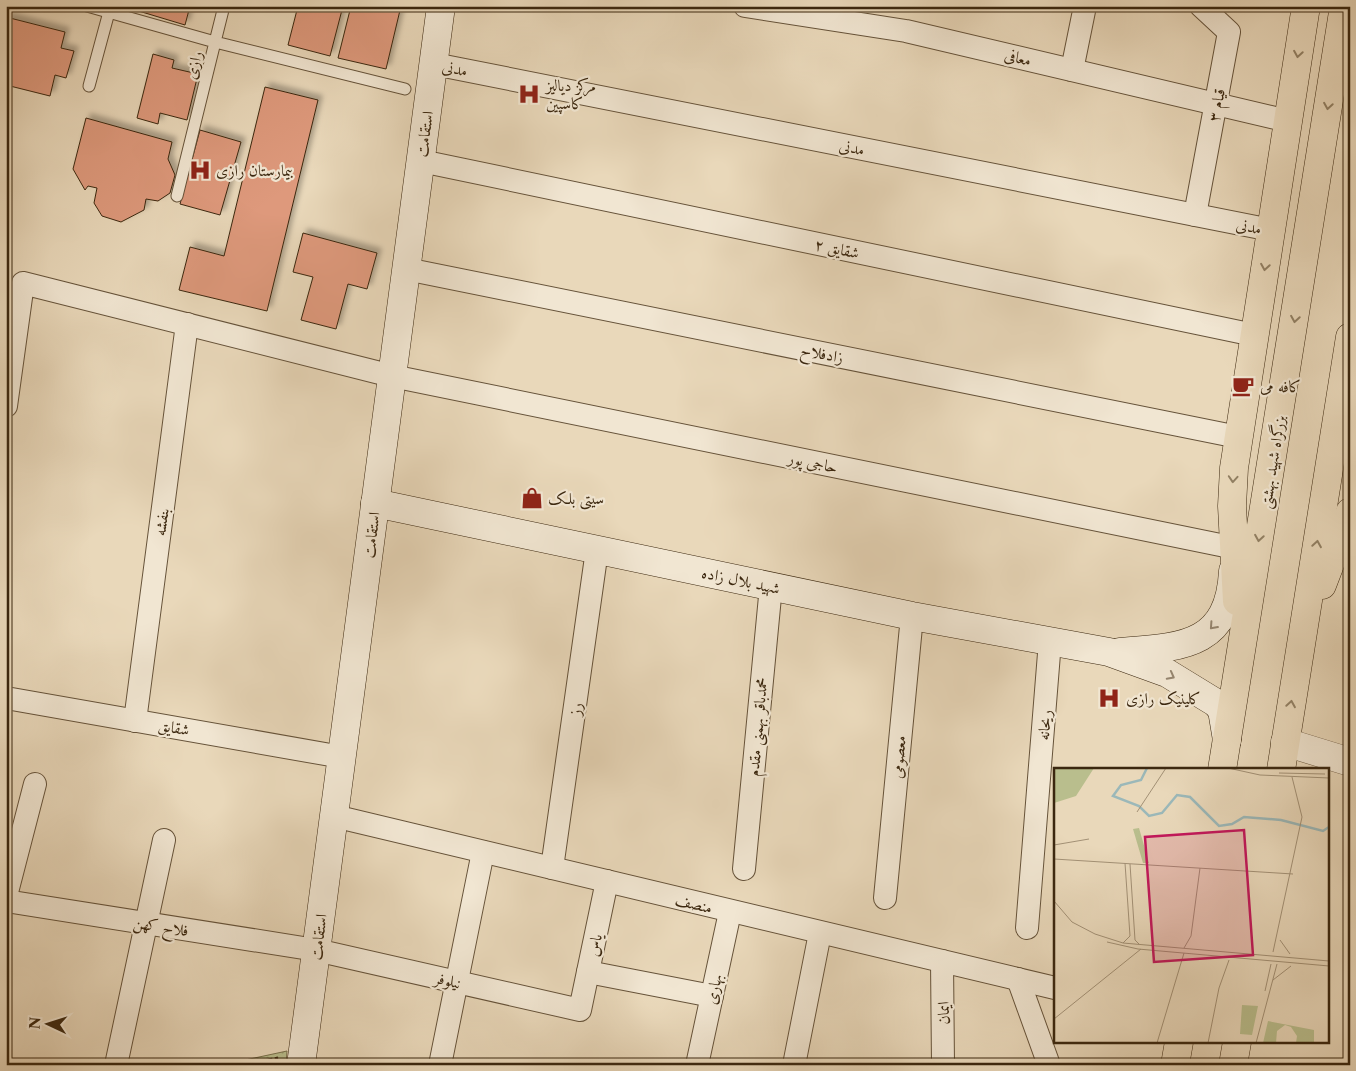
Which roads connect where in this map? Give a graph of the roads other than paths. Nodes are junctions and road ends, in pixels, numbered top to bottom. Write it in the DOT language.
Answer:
graph roads {
  1 [pos="87,6"];
  2 [pos="224,6"];
  3 [pos="442,6"];
  4 [pos="1085,6"];
  5 [pos="1201,6"];
  6 [pos="1306,6"];
  7 [pos="1344,6"];
  8 [pos="758,7"];
  9 [pos="109,12"];
  10 [pos="215,42"];
  11 [pos="434,64"];
  12 [pos="1072,70"];
  13 [pos="89,86"];
  14 [pos="405,88"];
  15 [pos="1216,104"];
  16 [pos="1288,121"];
  17 [pos="421,161"];
  18 [pos="177,196"];
  19 [pos="1194,215"];
  20 [pos="1271,230"];
  21 [pos="406,269"];
  22 [pos="187,324"];
  23 [pos="1254,335"];
  24 [pos="1350,337"];
  25 [pos="392,376"];
  26 [pos="6,406"];
  27 [pos="1238,437"];
  28 [pos="375,503"];
  29 [pos="1350,512"];
  30 [pos="1235,548"];
  31 [pos="597,550"];
  32 [pos="771,586"];
  33 [pos="912,616"];
  34 [pos="1303,632"];
  35 [pos="1050,642"];
  36 [pos="1109,652"];
  37 [pos="1240,659"];
  38 [pos="6,698"];
  39 [pos="135,720"];
  40 [pos="1227,740"];
  41 [pos="1285,742"];
  42 [pos="342,757"];
  43 [pos="1350,762"];
  44 [pos="1222,768"];
  45 [pos="1281,768"];
  46 [pos="35,784"];
  47 [pos="334,816"];
  48 [pos="164,840"];
  49 [pos="483,852"];
  50 [pos="552,868"];
  51 [pos="744,869"];
  52 [pos="607,881"];
  53 [pos="6,896"];
  54 [pos="885,898"];
  55 [pos="6,901"];
  56 [pos="730,912"];
  57 [pos="148,924"];
  58 [pos="1027,928"];
  59 [pos="820,933"];
  60 [pos="316,950"];
  61 [pos="942,961"];
  62 [pos="588,972"];
  63 [pos="1018,979"];
  64 [pos="456,982"];
  65 [pos="1054,988"];
  66 [pos="712,996"];
  67 [pos="580,1010"];
  68 [pos="1179,1044"];
  69 [pos="302,1059"];
  70 [pos="116,1065"];
  71 [pos="440,1065"];
  72 [pos="697,1065"];
  73 [pos="794,1065"];
  74 [pos="943,1065"];
  75 [pos="1049,1065"];
  76 [pos="1175,1065"];
  1 -- 9 [label="lane, رازی"];
  2 -- 10 [label="lane"];
  3 -- 11 [label="main road, استقامت"];
  4 -- 12 [label="street"];
  5 -- 15 [label="street, قیام ۳"];
  6 -- 16 [label="highway, one-way"];
  7 -- 37 [label="highway, بزرگراه شهید بهشتی, one-way"];
  8 -- 12 [label="street, معافی"];
  9 -- 10 [label="lane, رازی"];
  9 -- 13 [label="lane"];
  10 -- 14 [label="lane"];
  10 -- 18 [label="lane, رازی"];
  11 -- 17 [label="main road, استقامت"];
  11 -- 19 [label="street, مدنی"];
  12 -- 15 [label="street, معافی"];
  15 -- 16 [label="street, معافی"];
  15 -- 19 [label="street, قیام ۳"];
  16 -- 20 [label="highway"];
  17 -- 21 [label="main road, استقامت"];
  17 -- 23 [label="street, شقایق ۲"];
  19 -- 20 [label="street, مدنی"];
  20 -- 23 [label="highway, one-way"];
  21 -- 25 [label="main road, استقامت"];
  21 -- 27 [label="street, زادفلاح"];
  22 -- 25 [label="street"];
  22 -- 26 [label="street"];
  22 -- 39 [label="street, بنفشه"];
  23 -- 27 [label="highway"];
  34 -- 24 [label="highway, one-way"];
  25 -- 28 [label="main road, استقامت"];
  25 -- 30 [label="street, حاجی پور"];
  27 -- 30 [label="highway, one-way"];
  28 -- 31 [label="main road, شهید بلال زاده"];
  28 -- 42 [label="main road, استقامت"];
  29 -- 34 [label="highway"];
  30 -- 36 [label="main road, شهید بلال زاده, one-way"];
  30 -- 37 [label="highway"];
  31 -- 32 [label="main road, شهید بلال زاده"];
  31 -- 50 [label="street, رز"];
  32 -- 33 [label="main road, شهید بلال زاده"];
  32 -- 51 [label="street, محمدباقر بهمنی مقدم"];
  33 -- 35 [label="main road, شهید بلال زاده"];
  33 -- 54 [label="street, معصومی"];
  41 -- 34 [label="highway, one-way"];
  35 -- 36 [label="main road, شهید بلال زاده"];
  35 -- 58 [label="street, ریحانه"];
  36 -- 40 [label="main road, شهید بلال زاده, one-way"];
  37 -- 40 [label="highway, بزرگراه شهید بهشتی"];
  38 -- 39 [label="street, شقایق"];
  39 -- 42 [label="street, شقایق"];
  40 -- 44 [label="highway, بزرگراه شهید بهشتی"];
  41 -- 43 [label="main road"];
  41 -- 45 [label="highway"];
  42 -- 47 [label="main road, استقامت"];
  46 -- 53 [label="street"];
  47 -- 49 [label="street, منصف"];
  47 -- 60 [label="main road, استقامت"];
  48 -- 57 [label="street"];
  49 -- 50 [label="street, منصف"];
  49 -- 64 [label="street"];
  50 -- 52 [label="street, منصف"];
  52 -- 56 [label="street, منصف"];
  52 -- 62 [label="street, یاس"];
  55 -- 57 [label="street, فلاح کهن"];
  56 -- 59 [label="street, منصف"];
  56 -- 66 [label="street, بهاری"];
  57 -- 60 [label="street, فلاح کهن"];
  57 -- 70 [label="street"];
  59 -- 61 [label="street, منصف"];
  59 -- 73 [label="street"];
  60 -- 64 [label="street, نیلوفر"];
  60 -- 69 [label="main road, استقامت"];
  61 -- 63 [label="street, منصف"];
  61 -- 74 [label="street, ایمان"];
  62 -- 66 [label="street"];
  62 -- 67 [label="street, یاس"];
  63 -- 65 [label="street, منصف"];
  63 -- 75 [label="street"];
  64 -- 67 [label="street, نیلوفر"];
  64 -- 71 [label="street"];
  66 -- 72 [label="street, بهاری"];
  68 -- 76 [label="highway"];
}
